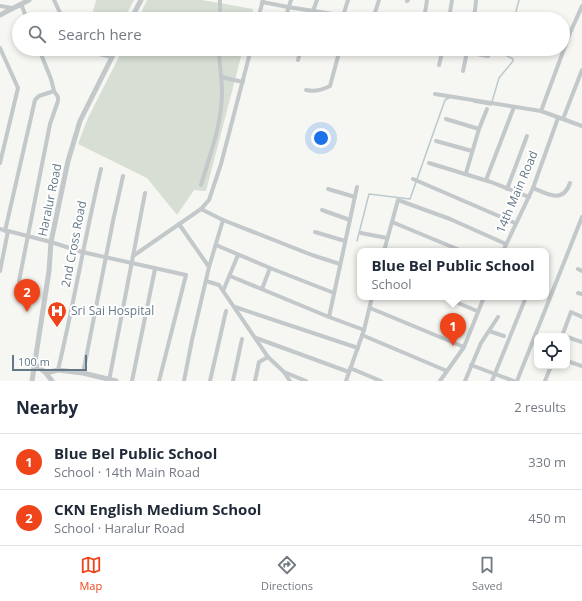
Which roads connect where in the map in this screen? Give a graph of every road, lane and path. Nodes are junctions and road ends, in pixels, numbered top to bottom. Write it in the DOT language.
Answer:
graph roads {
  1 [pos="4,0"];
  2 [pos="29,0"];
  3 [pos="54,0"];
  4 [pos="141,0"];
  5 [pos="220,0"];
  6 [pos="291,0"];
  7 [pos="316,0"];
  8 [pos="348,0"];
  9 [pos="378,0"];
  10 [pos="427,0"];
  11 [pos="452,0"];
  12 [pos="262,1"];
  13 [pos="476,1"];
  14 [pos="21,4"];
  15 [pos="1,6"];
  16 [pos="582,6"];
  17 [pos="12,8"];
  18 [pos="288,8"];
  19 [pos="313,11"];
  20 [pos="24,12"];
  21 [pos="60,12"];
  22 [pos="135,12"];
  23 [pos="220,12"];
  24 [pos="260,12"];
  25 [pos="287,12"];
  26 [pos="319,12"];
  27 [pos="344,12"];
  28 [pos="374,12"];
  29 [pos="425,12"];
  30 [pos="450,12"];
  31 [pos="475,12"];
  32 [pos="0,14"];
  33 [pos="570,33"];
  34 [pos="0,48"];
  35 [pos="42,56"];
  36 [pos="108,56"];
  37 [pos="219,56"];
  38 [pos="249,56"];
  39 [pos="299,56"];
  40 [pos="338,56"];
  41 [pos="441,56"];
  42 [pos="466,56"];
  43 [pos="561,56"];
  44 [pos="112,57"];
  45 [pos="298,60"];
  46 [pos="439,65"];
  47 [pos="582,70"];
  48 [pos="463,71"];
  49 [pos="221,77"];
  50 [pos="243,82"];
  51 [pos="306,90"];
  52 [pos="54,91"];
  53 [pos="435,94"];
  54 [pos="514,107"];
  55 [pos="487,109"];
  56 [pos="541,111"];
  57 [pos="558,118"];
  58 [pos="446,119"];
  59 [pos="563,119"];
  60 [pos="582,126"];
  61 [pos="479,129"];
  62 [pos="527,136"];
  63 [pos="436,141"];
  64 [pos="472,151"];
  65 [pos="429,163"];
  66 [pos="0,164"];
  67 [pos="101,170"];
  68 [pos="466,173"];
  69 [pos="123,176"];
  70 [pos="413,179"];
  71 [pos="486,180"];
  72 [pos="570,183"];
  73 [pos="201,186"];
  74 [pos="357,187"];
  75 [pos="533,188"];
  76 [pos="328,189"];
  77 [pos="507,189"];
  78 [pos="145,193"];
  79 [pos="355,197"];
  80 [pos="529,197"];
  81 [pos="202,209"];
  82 [pos="322,210"];
  83 [pos="582,217"];
  84 [pos="223,220"];
  85 [pos="350,220"];
  86 [pos="392,222"];
  87 [pos="515,223"];
  88 [pos="178,224"];
  89 [pos="0,229"];
  90 [pos="7,231"];
  91 [pos="315,232"];
  92 [pos="361,233"];
  93 [pos="28,236"];
  94 [pos="388,238"];
  95 [pos="345,241"];
  96 [pos="51,242"];
  97 [pos="506,244"];
  98 [pos="216,245"];
  99 [pos="385,248"];
  100 [pos="455,248"];
  101 [pos="505,248"];
  102 [pos="82,252"];
  103 [pos="238,254"];
  104 [pos="133,256"];
  105 [pos="106,258"];
  106 [pos="131,263"];
  107 [pos="340,264"];
  108 [pos="209,267"];
  109 [pos="270,268"];
  110 [pos="155,269"];
  111 [pos="0,271"];
  112 [pos="230,276"];
  113 [pos="19,281"];
  114 [pos="206,281"];
  115 [pos="262,289"];
  116 [pos="223,291"];
  117 [pos="334,293"];
  118 [pos="549,299"];
  119 [pos="371,300"];
  120 [pos="451,300"];
  121 [pos="482,300"];
  122 [pos="525,300"];
  123 [pos="549,300"];
  124 [pos="235,307"];
  125 [pos="370,308"];
  126 [pos="226,311"];
  127 [pos="477,311"];
  128 [pos="582,316"];
  129 [pos="329,317"];
  130 [pos="498,317"];
  131 [pos="364,330"];
  132 [pos="489,331"];
  133 [pos="565,333"];
  134 [pos="362,335"];
  135 [pos="504,336"];
  136 [pos="242,338"];
  137 [pos="256,338"];
  138 [pos="570,338"];
  139 [pos="582,342"];
  140 [pos="464,347"];
  141 [pos="358,348"];
  142 [pos="268,357"];
  143 [pos="570,362"];
  144 [pos="35,364"];
  145 [pos="471,365"];
  146 [pos="582,366"];
  147 [pos="550,369"];
  148 [pos="58,370"];
  149 [pos="350,370"];
  150 [pos="447,371"];
  151 [pos="284,372"];
  152 [pos="46,373"];
  153 [pos="83,373"];
  154 [pos="494,374"];
  155 [pos="109,380"];
  156 [pos="32,381"];
  157 [pos="52,381"];
  158 [pos="116,381"];
  159 [pos="132,381"];
  160 [pos="159,381"];
  161 [pos="184,381"];
  162 [pos="210,381"];
  163 [pos="233,381"];
  164 [pos="255,381"];
  165 [pos="290,381"];
  166 [pos="306,381"];
  167 [pos="346,381"];
  168 [pos="381,381"];
  169 [pos="440,381"];
  170 [pos="465,381"];
  171 [pos="492,381"];
  172 [pos="516,381"];
  173 [pos="545,381"];
  1 -- 15 [label="street"];
  2 -- 14 [label="street"];
  3 -- 21 [label="street"];
  4 -- 22 [label="street"];
  5 -- 23 [label="street"];
  6 -- 18 [label="street"];
  7 -- 19 [label="street"];
  8 -- 27 [label="street"];
  9 -- 28 [label="street"];
  10 -- 29 [label="street"];
  11 -- 30 [label="street"];
  12 -- 18 [label="street"];
  12 -- 24 [label="street"];
  13 -- 31 [label="street"];
  14 -- 17 [label="street"];
  14 -- 20 [label="street"];
  15 -- 17 [label="street"];
  16 -- 33 [label="street"];
  17 -- 32 [label="street"];
  18 -- 19 [label="street"];
  18 -- 25 [label="street"];
  19 -- 26 [label="street"];
  34 -- 66 [label="street"];
  35 -- 52 [label="street"];
  36 -- 44 [label="street"];
  37 -- 49 [label="street"];
  38 -- 50 [label="street"];
  39 -- 45 [label="street"];
  40 -- 51 [label="street"];
  41 -- 46 [label="street"];
  42 -- 48 [label="street"];
  43 -- 56 [label="street"];
  44 -- 96 [label="street, Haralur Road"];
  47 -- 59 [label="street"];
  49 -- 50 [label="street"];
  49 -- 73 [label="street"];
  50 -- 81 [label="street"];
  52 -- 90 [label="street"];
  52 -- 93 [label="street"];
  53 -- 54 [label="street"];
  54 -- 56 [label="street"];
  54 -- 71 [label="street"];
  55 -- 61 [label="street"];
  56 -- 57 [label="street"];
  57 -- 59 [label="street"];
  57 -- 75 [label="street, 14th Main Road"];
  58 -- 61 [label="street"];
  59 -- 60 [label="street"];
  61 -- 64 [label="street"];
  62 -- 77 [label="street"];
  63 -- 64 [label="street"];
  64 -- 68 [label="street"];
  65 -- 68 [label="street"];
  67 -- 102 [label="street, 2nd Cross Road"];
  68 -- 71 [label="street"];
  69 -- 105 [label="street"];
  70 -- 87 [label="street"];
  71 -- 77 [label="street"];
  72 -- 75 [label="street"];
  74 -- 79 [label="street"];
  75 -- 80 [label="street, 14th Main Road"];
  76 -- 79 [label="street"];
  77 -- 80 [label="street"];
  78 -- 104 [label="street"];
  79 -- 85 [label="street"];
  80 -- 87 [label="street, 14th Main Road"];
  81 -- 84 [label="street"];
  81 -- 88 [label="street"];
  82 -- 85 [label="street"];
  83 -- 118 [label="street"];
  84 -- 98 [label="street"];
  84 -- 107 [label="street"];
  85 -- 95 [label="street"];
  86 -- 94 [label="street"];
  86 -- 97 [label="street"];
  86 -- 100 [label="street"];
  87 -- 97 [label="street, 14th Main Road"];
  88 -- 104 [label="street"];
  88 -- 108 [label="street"];
  89 -- 90 [label="street"];
  90 -- 93 [label="street"];
  90 -- 111 [label="street"];
  91 -- 95 [label="street"];
  92 -- 94 [label="street"];
  93 -- 96 [label="street"];
  93 -- 113 [label="street"];
  94 -- 99 [label="street"];
  95 -- 107 [label="street"];
  96 -- 102 [label="street"];
  96 -- 144 [label="street, Haralur Road"];
  97 -- 101 [label="street, 14th Main Road"];
  98 -- 103 [label="street"];
  98 -- 108 [label="street"];
  102 -- 105 [label="street"];
  102 -- 148 [label="street, 2nd Cross Road"];
  103 -- 109 [label="street"];
  103 -- 112 [label="street"];
  104 -- 106 [label="street"];
  105 -- 106 [label="street"];
  105 -- 153 [label="street"];
  106 -- 110 [label="street"];
  106 -- 155 [label="street"];
  107 -- 117 [label="street"];
  108 -- 114 [label="street"];
  109 -- 115 [label="street"];
  109 -- 117 [label="street"];
  110 -- 159 [label="street"];
  110 -- 160 [label="street"];
  112 -- 115 [label="street"];
  112 -- 116 [label="street"];
  114 -- 116 [label="street"];
  114 -- 161 [label="street"];
  115 -- 129 [label="street"];
  116 -- 124 [label="street"];
  117 -- 129 [label="street"];
  119 -- 125 [label="street"];
  120 -- 127 [label="street"];
  121 -- 127 [label="street"];
  122 -- 154 [label="street"];
  123 -- 172 [label="street"];
  124 -- 137 [label="street"];
  124 -- 141 [label="street"];
  125 -- 131 [label="street"];
  125 -- 140 [label="street"];
  126 -- 162 [label="street"];
  127 -- 140 [label="street"];
  128 -- 133 [label="street"];
  129 -- 131 [label="street"];
  130 -- 132 [label="street"];
  131 -- 134 [label="street"];
  132 -- 135 [label="street"];
  132 -- 145 [label="street"];
  134 -- 141 [label="street"];
  134 -- 150 [label="street"];
  136 -- 163 [label="street"];
  137 -- 142 [label="street"];
  137 -- 149 [label="street"];
  138 -- 139 [label="street"];
  140 -- 150 [label="street"];
  141 -- 149 [label="street"];
  142 -- 151 [label="street"];
  142 -- 164 [label="street"];
  143 -- 146 [label="street"];
  144 -- 152 [label="street"];
  144 -- 156 [label="street, Haralur Road"];
  145 -- 154 [label="street"];
  145 -- 170 [label="street"];
  147 -- 173 [label="street"];
  148 -- 152 [label="street"];
  148 -- 153 [label="street"];
  149 -- 167 [label="street"];
  149 -- 168 [label="street"];
  150 -- 169 [label="street"];
  151 -- 165 [label="street"];
  151 -- 166 [label="street"];
  152 -- 157 [label="street"];
  153 -- 155 [label="street"];
  154 -- 171 [label="street"];
  154 -- 172 [label="street"];
  155 -- 158 [label="street"];
}
